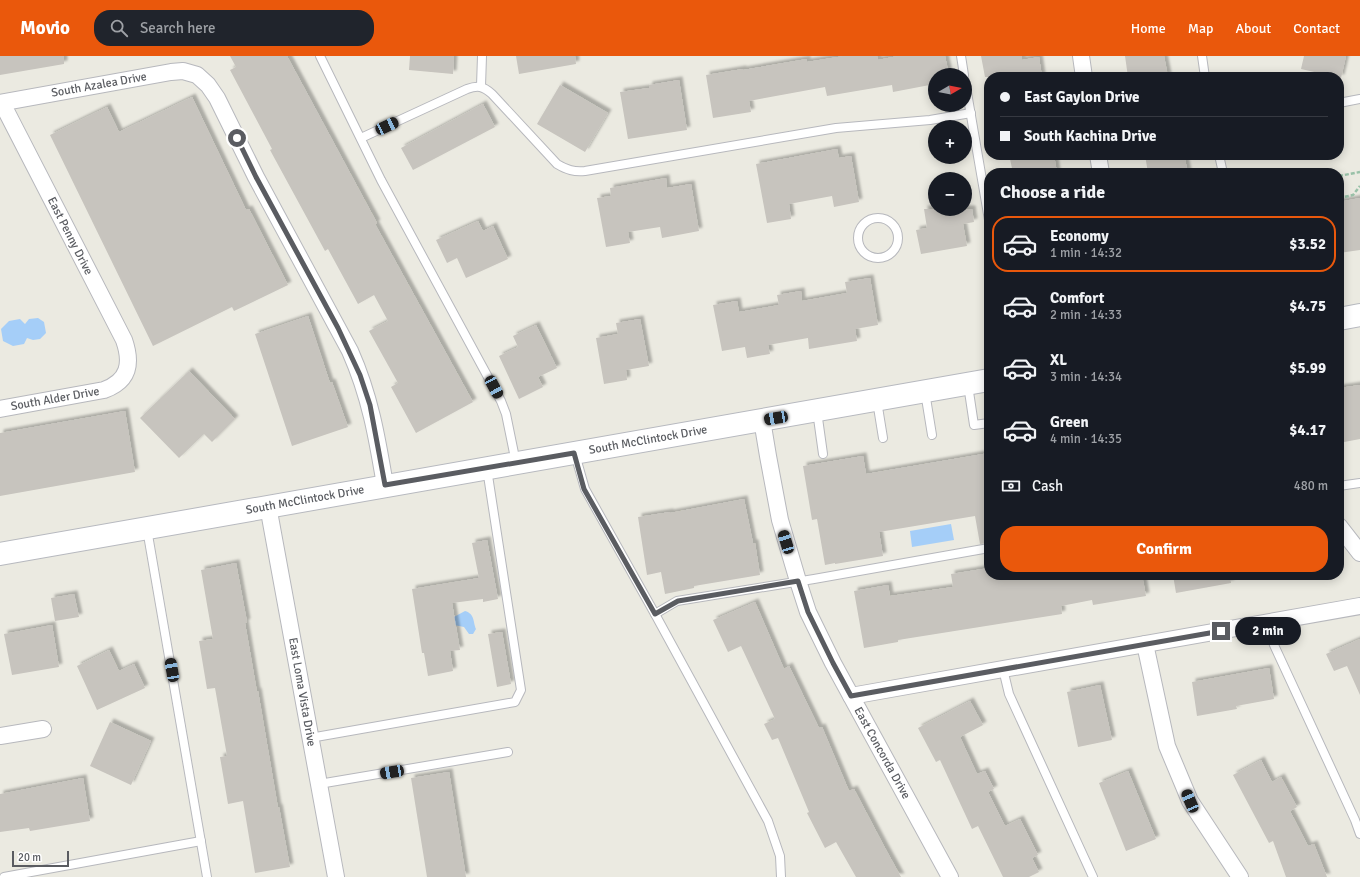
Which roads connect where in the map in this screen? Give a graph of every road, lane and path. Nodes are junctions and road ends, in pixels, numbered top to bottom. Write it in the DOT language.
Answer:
graph roads {
  1 [pos="320,56"];
  2 [pos="482,56"];
  3 [pos="961,56"];
  4 [pos="1081,56"];
  5 [pos="1202,56"];
  6 [pos="963,68"];
  7 [pos="1083,72"];
  8 [pos="1205,72"];
  9 [pos="481,86"];
  10 [pos="1360,99"];
  11 [pos="1344,102"];
  12 [pos="1,103"];
  13 [pos="971,113"];
  14 [pos="361,138"];
  15 [pos="1360,172"];
  16 [pos="1344,175"];
  17 [pos="1360,186"];
  18 [pos="984,190"];
  19 [pos="1344,197"];
  20 [pos="898,236"];
  21 [pos="1360,315"];
  22 [pos="1344,318"];
  23 [pos="127,372"];
  24 [pos="984,381"];
  25 [pos="967,384"];
  26 [pos="925,392"];
  27 [pos="877,400"];
  28 [pos="0,409"];
  29 [pos="817,410"];
  30 [pos="762,420"];
  31 [pos="984,424"];
  32 [pos="932,435"];
  33 [pos="883,438"];
  34 [pos="574,453"];
  35 [pos="823,454"];
  36 [pos="516,463"];
  37 [pos="487,468"];
  38 [pos="1360,483"];
  39 [pos="385,485"];
  40 [pos="1344,485"];
  41 [pos="268,506"];
  42 [pos="147,527"];
  43 [pos="1344,532"];
  44 [pos="984,549"];
  45 [pos="1360,553"];
  46 [pos="0,554"];
  47 [pos="798,581"];
  48 [pos="1360,606"];
  49 [pos="655,614"];
  50 [pos="1266,623"];
  51 [pos="1145,644"];
  52 [pos="1003,669"];
  53 [pos="851,696"];
  54 [pos="43,729"];
  55 [pos="0,736"];
  56 [pos="310,738"];
  57 [pos="508,752"];
  58 [pos="319,784"];
  59 [pos="1360,834"];
  60 [pos="201,841"];
  61 [pos="4,877"];
  62 [pos="207,877"];
  63 [pos="336,877"];
  64 [pos="781,877"];
  65 [pos="950,877"];
  66 [pos="1093,877"];
  67 [pos="1240,877"];
  1 -- 14 [label="lane"];
  2 -- 9 [label="lane"];
  3 -- 6 [label="lane"];
  4 -- 7 [label="street"];
  5 -- 8 [label="lane"];
  9 -- 13 [label="lane"];
  9 -- 14 [label="lane"];
  10 -- 11 [label="lane"];
  12 -- 23 [label="street, East Penny Drive"];
  12 -- 39 [label="street, South Azalea Drive"];
  13 -- 18 [label="lane"];
  14 -- 36 [label="lane"];
  15 -- 16 [label="path"];
  17 -- 19 [label="path"];
  20 -- 20 [label="lane"];
  21 -- 22 [label="main road"];
  23 -- 28 [label="street, South Alder Drive"];
  24 -- 25 [label="main road, South McClintock Drive"];
  25 -- 26 [label="main road, South McClintock Drive"];
  25 -- 31 [label="lane"];
  26 -- 27 [label="main road, South McClintock Drive"];
  26 -- 32 [label="lane"];
  27 -- 29 [label="main road, South McClintock Drive"];
  27 -- 33 [label="lane"];
  29 -- 30 [label="main road, South McClintock Drive"];
  29 -- 35 [label="lane"];
  30 -- 34 [label="main road, South McClintock Drive"];
  30 -- 47 [label="street, East Concorda Drive"];
  34 -- 36 [label="main road, South McClintock Drive"];
  34 -- 49 [label="lane"];
  36 -- 37 [label="main road, South McClintock Drive"];
  37 -- 39 [label="main road, South McClintock Drive"];
  37 -- 56 [label="lane"];
  38 -- 40 [label="lane"];
  39 -- 41 [label="main road, South McClintock Drive"];
  41 -- 42 [label="main road, South McClintock Drive"];
  41 -- 56 [label="street, East Loma Vista Drive"];
  42 -- 46 [label="main road, South McClintock Drive"];
  42 -- 60 [label="lane"];
  43 -- 45 [label="street"];
  44 -- 47 [label="lane"];
  47 -- 49 [label="lane"];
  47 -- 53 [label="street, East Concorda Drive"];
  48 -- 50 [label="street"];
  49 -- 64 [label="lane"];
  50 -- 51 [label="street"];
  50 -- 59 [label="lane"];
  51 -- 52 [label="street"];
  51 -- 67 [label="street"];
  52 -- 53 [label="street"];
  52 -- 66 [label="lane"];
  53 -- 65 [label="street, East Concorda Drive"];
  54 -- 55 [label="street"];
  56 -- 58 [label="street, East Loma Vista Drive"];
  57 -- 58 [label="lane"];
  58 -- 63 [label="street, East Loma Vista Drive"];
  60 -- 61 [label="lane"];
  60 -- 62 [label="lane"];
}
